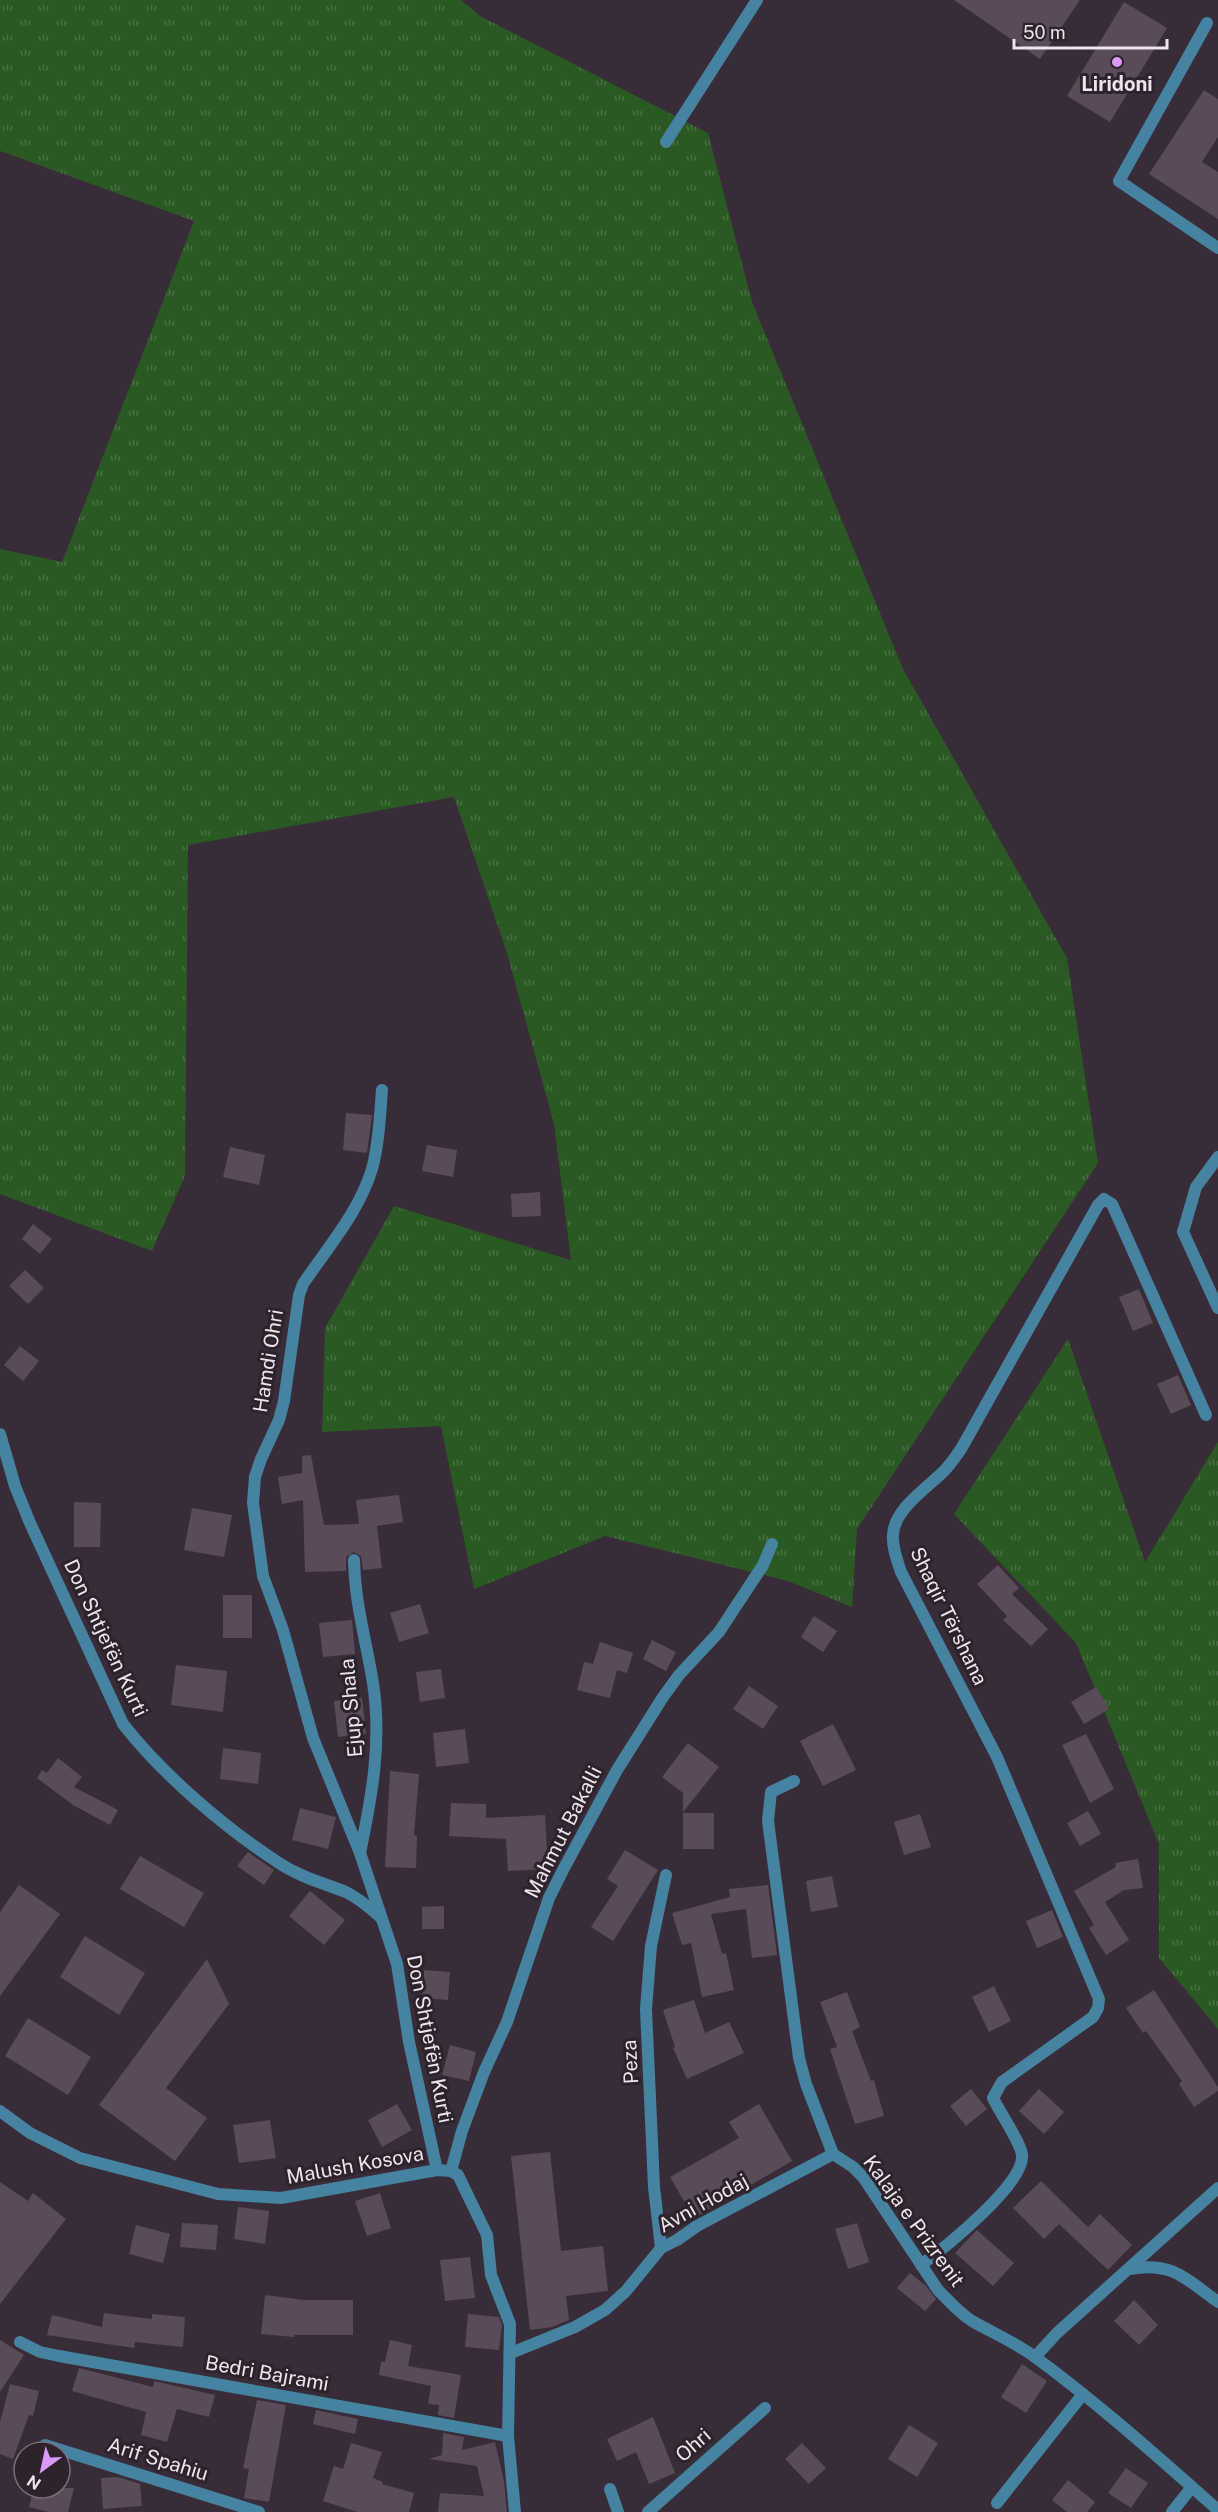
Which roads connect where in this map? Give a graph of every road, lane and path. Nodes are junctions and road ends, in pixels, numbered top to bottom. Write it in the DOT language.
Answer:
graph roads {
  1 [pos="757,0"];
  2 [pos="1207,23"];
  3 [pos="666,142"];
  4 [pos="1218,248"];
  5 [pos="382,1090"];
  6 [pos="1218,1157"];
  7 [pos="1218,1308"];
  8 [pos="1206,1415"];
  9 [pos="0,1434"];
  10 [pos="772,1544"];
  11 [pos="354,1560"];
  12 [pos="795,1780"];
  13 [pos="360,1853"];
  14 [pos="666,1875"];
  15 [pos="380,1917"];
  16 [pos="0,2111"];
  17 [pos="833,2154"];
  18 [pos="437,2170"];
  19 [pos="452,2171"];
  20 [pos="1218,2188"];
  21 [pos="661,2248"];
  22 [pos="921,2265"];
  23 [pos="1129,2269"];
  24 [pos="1218,2302"];
  25 [pos="20,2342"];
  26 [pos="512,2353"];
  27 [pos="1035,2357"];
  28 [pos="1083,2394"];
  29 [pos="765,2408"];
  30 [pos="508,2436"];
  31 [pos="72,2453"];
  32 [pos="1192,2487"];
  33 [pos="610,2488"];
  34 [pos="997,2503"];
  35 [pos="1218,2510"];
  36 [pos="259,2512"];
  37 [pos="515,2512"];
  38 [pos="618,2512"];
  39 [pos="648,2512"];
  40 [pos="1172,2512"];
  1 -- 3 [label="street"];
  2 -- 4 [label="street"];
  5 -- 13 [label="street, Hamdi Ohri"];
  6 -- 7 [label="street"];
  8 -- 22 [label="street, Shaqir Tërshana"];
  9 -- 15 [label="street, Don Shtjefën Kurti"];
  10 -- 19 [label="street, Mahmut Bakalli"];
  11 -- 13 [label="street, Ejup Shala"];
  12 -- 17 [label="street, Kalaja e Prizrenit"];
  13 -- 15 [label="street, Don Shtjefën Kurti"];
  14 -- 21 [label="street, Peza"];
  15 -- 18 [label="street, Don Shtjefën Kurti"];
  16 -- 18 [label="street, Malush Kosova"];
  17 -- 21 [label="street, Avni Hodaj"];
  17 -- 22 [label="street, Kalaja e Prizrenit"];
  18 -- 19 [label="street, Malush Kosova"];
  19 -- 26 [label="street, Malush Kosova"];
  20 -- 23 [label="street"];
  21 -- 26 [label="street, Avni Hodaj"];
  22 -- 27 [label="street, Kalaja e Prizrenit"];
  23 -- 24 [label="street"];
  23 -- 27 [label="street"];
  25 -- 30 [label="street, Bedri Bajrami"];
  26 -- 30 [label="street, Malush Kosova"];
  27 -- 28 [label="street, Kalaja e Prizrenit"];
  28 -- 32 [label="street, Kalaja e Prizrenit"];
  28 -- 34 [label="street"];
  29 -- 39 [label="street, Ohri"];
  30 -- 37 [label="street, Malush Kosova"];
  31 -- 36 [label="street, Arif Spahiu"];
  32 -- 35 [label="street, Kalaja e Prizrenit"];
  32 -- 40 [label="street"];
  33 -- 38 [label="street"];
}
